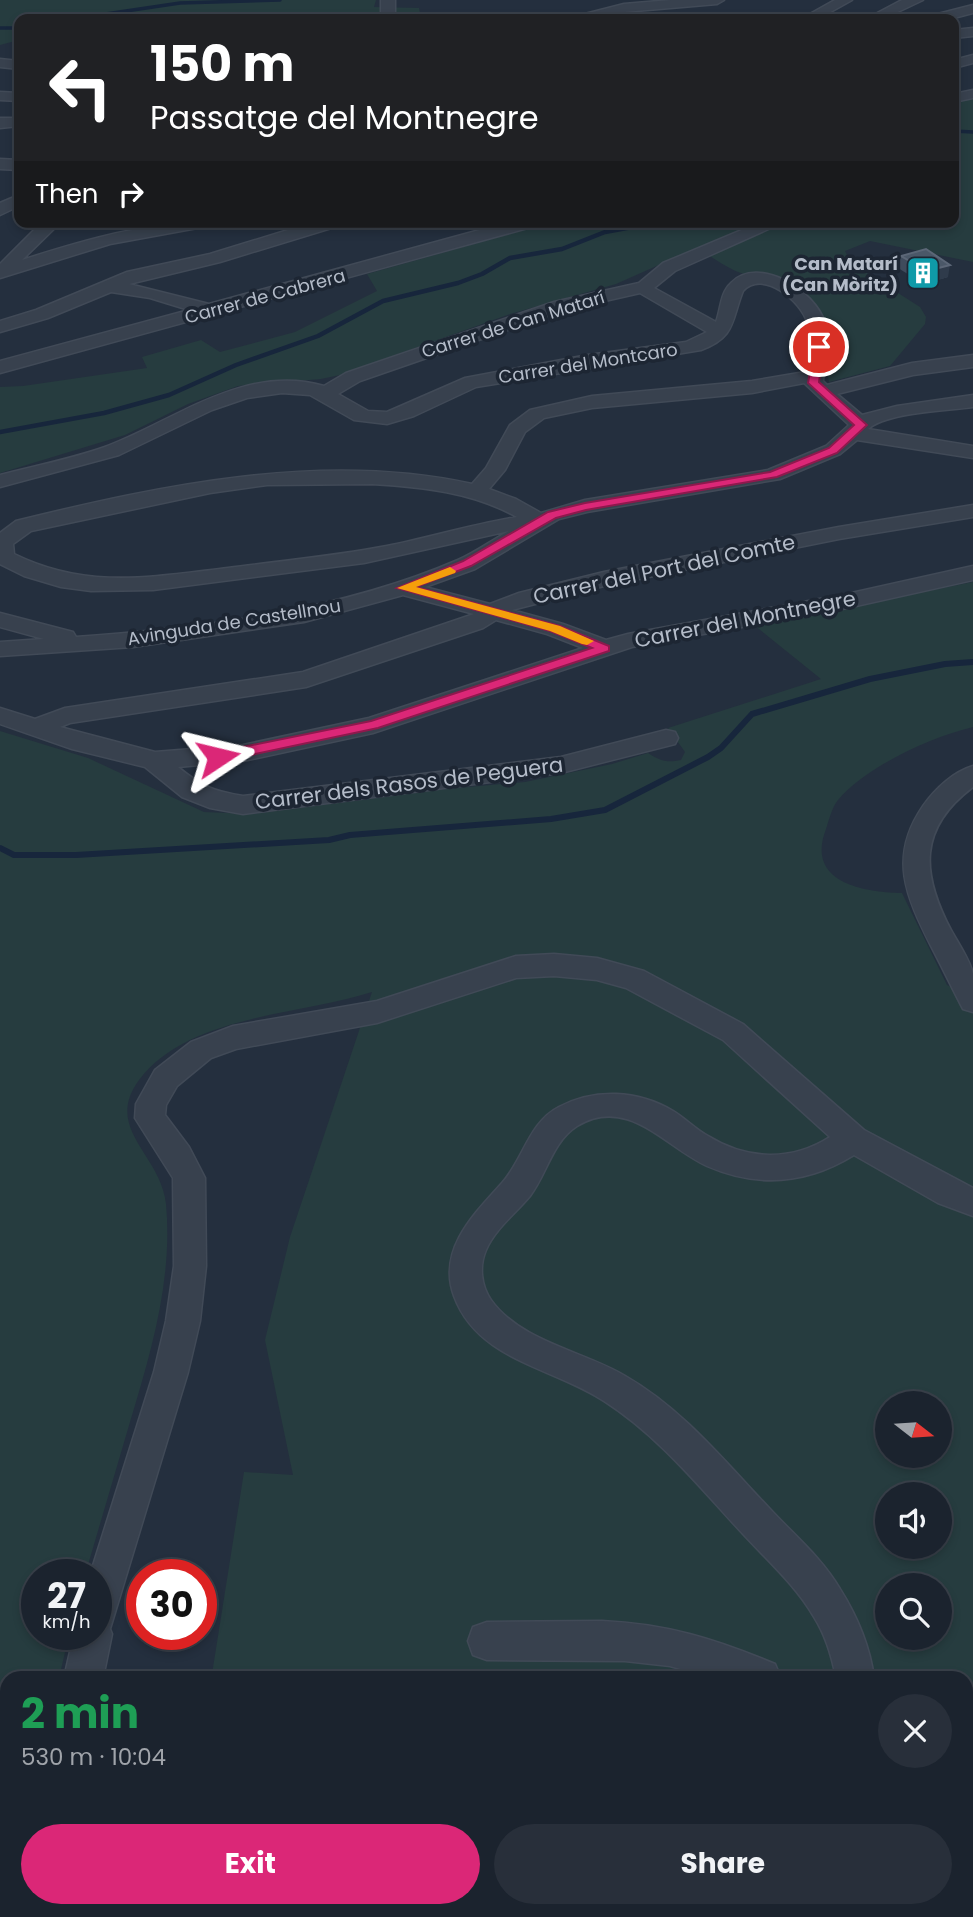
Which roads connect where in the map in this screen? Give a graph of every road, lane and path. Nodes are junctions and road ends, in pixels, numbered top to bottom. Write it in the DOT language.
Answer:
graph roads {
  1 [pos="717,0"];
  2 [pos="845,0"];
  3 [pos="916,0"];
  4 [pos="973,9"];
  5 [pos="604,14"];
  6 [pos="817,14"];
  7 [pos="882,14"];
  8 [pos="954,14"];
  9 [pos="46,228"];
  10 [pos="172,228"];
  11 [pos="311,228"];
  12 [pos="507,228"];
  13 [pos="762,228"];
  14 [pos="87,244"];
  15 [pos="132,251"];
  16 [pos="150,255"];
  17 [pos="185,264"];
  18 [pos="2,273"];
  19 [pos="645,287"];
  20 [pos="107,288"];
  21 [pos="210,310"];
  22 [pos="0,327"];
  23 [pos="720,332"];
  24 [pos="973,361"];
  25 [pos="0,367"];
  26 [pos="818,384"];
  27 [pos="325,394"];
  28 [pos="973,401"];
  29 [pos="857,429"];
  30 [pos="973,452"];
  31 [pos="0,481"];
  32 [pos="477,491"];
  33 [pos="973,511"];
  34 [pos="539,520"];
  35 [pos="973,573"];
  36 [pos="403,588"];
  37 [pos="490,613"];
  38 [pos="0,620"];
  39 [pos="88,643"];
  40 [pos="0,649"];
  41 [pos="604,649"];
  42 [pos="0,716"];
  43 [pos="38,727"];
  44 [pos="666,738"];
  45 [pos="154,761"];
  46 [pos="973,775"];
  47 [pos="970,989"];
  48 [pos="853,1139"];
  49 [pos="973,1202"];
  50 [pos="112,1565"];
  51 [pos="487,1641"];
  52 [pos="89,1650"];
  53 [pos="85,1671"];
  54 [pos="745,1671"];
  55 [pos="853,1671"];
  1 -- 5 [label="street"];
  2 -- 6 [label="street"];
  3 -- 7 [label="street"];
  4 -- 8 [label="street"];
  9 -- 18 [label="street"];
  10 -- 14 [label="street"];
  11 -- 17 [label="street"];
  12 -- 21 [label="street, Carrer de Cabrera"];
  13 -- 19 [label="street, Carrer de Can Matarí"];
  14 -- 15 [label="street"];
  14 -- 18 [label="street"];
  16 -- 17 [label="street"];
  17 -- 20 [label="street"];
  19 -- 23 [label="street"];
  19 -- 27 [label="street, Carrer de Can Matarí"];
  20 -- 21 [label="street"];
  20 -- 22 [label="street"];
  21 -- 25 [label="street, Carrer de Cabrera"];
  23 -- 26 [label="street"];
  23 -- 27 [label="street, Carrer del Montcaro"];
  24 -- 26 [label="street"];
  26 -- 29 [label="street"];
  26 -- 32 [label="street"];
  27 -- 31 [label="street, Carrer del Montcaro"];
  28 -- 29 [label="street, Avinguda de Castellnou"];
  29 -- 30 [label="street"];
  29 -- 34 [label="street, Avinguda de Castellnou"];
  32 -- 34 [label="street"];
  32 -- 34 [label="street"];
  33 -- 37 [label="street, Carrer del Port del Comte"];
  34 -- 36 [label="street, Avinguda de Castellnou"];
  35 -- 41 [label="street, Carrer del Montnegre"];
  36 -- 37 [label="street"];
  36 -- 39 [label="street, Avinguda de Castellnou"];
  37 -- 41 [label="street"];
  37 -- 43 [label="street, Carrer del Port del Comte"];
  38 -- 39 [label="street"];
  39 -- 40 [label="street, Avinguda de Castellnou"];
  41 -- 45 [label="street, Carrer del Montnegre"];
  42 -- 43 [label="street, Carrer dels Rasos de Peguera"];
  43 -- 45 [label="street, Carrer dels Rasos de Peguera"];
  44 -- 45 [label="street, Carrer dels Rasos de Peguera"];
  46 -- 47 [label="street"];
  48 -- 49 [label="street"];
  48 -- 50 [label="street"];
  48 -- 55 [label="street"];
  51 -- 54 [label="street"];
  52 -- 53 [label="street"];
}
